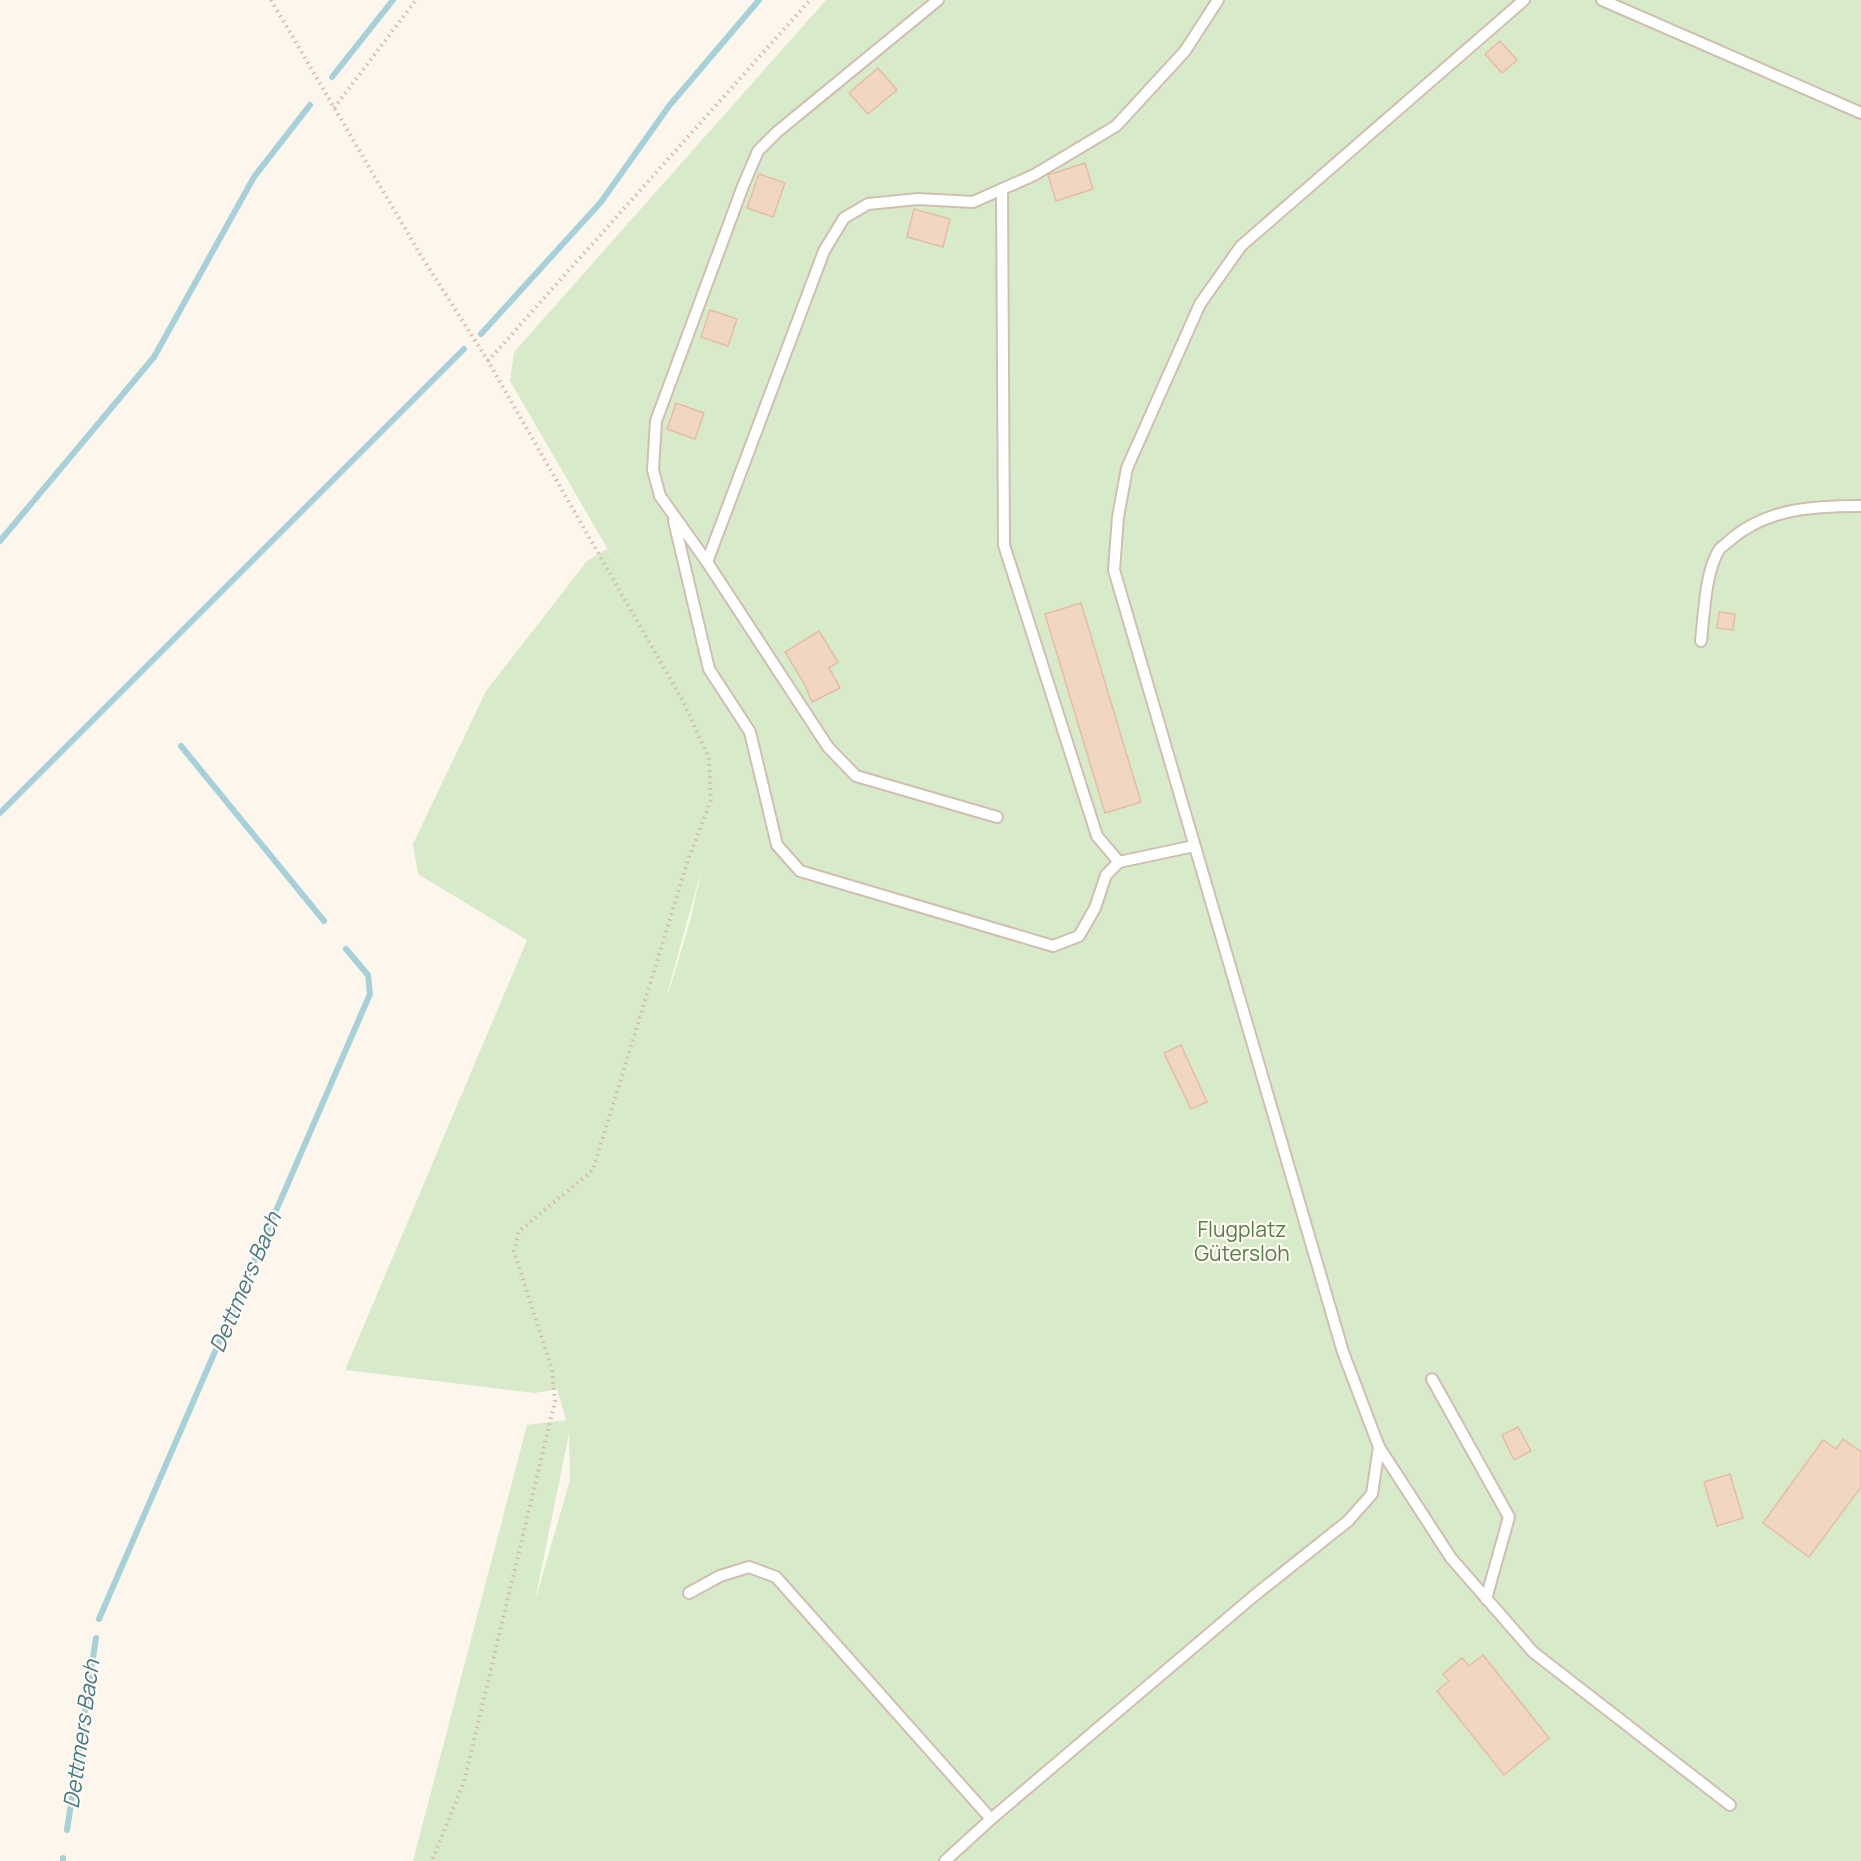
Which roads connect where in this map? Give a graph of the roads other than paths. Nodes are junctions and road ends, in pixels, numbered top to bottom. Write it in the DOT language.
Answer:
graph roads {
  1 [pos="938,0"];
  2 [pos="1218,0"];
  3 [pos="1524,0"];
  4 [pos="1602,0"];
  5 [pos="1861,113"];
  6 [pos="1002,189"];
  7 [pos="1861,506"];
  8 [pos="672,515"];
  9 [pos="707,562"];
  10 [pos="1701,641"];
  11 [pos="997,817"];
  12 [pos="1194,846"];
  13 [pos="1119,862"];
  14 [pos="1432,1379"];
  15 [pos="1379,1447"];
  16 [pos="689,1593"];
  17 [pos="1486,1599"];
  18 [pos="1730,1805"];
  19 [pos="991,1819"];
  20 [pos="945,1861"];
  1 -- 8 [label="lane"];
  2 -- 6 [label="lane"];
  3 -- 12 [label="lane"];
  4 -- 5 [label="lane"];
  6 -- 9 [label="lane"];
  6 -- 13 [label="lane"];
  7 -- 10 [label="lane"];
  8 -- 9 [label="lane"];
  8 -- 13 [label="lane"];
  9 -- 11 [label="lane"];
  12 -- 13 [label="lane"];
  12 -- 15 [label="lane"];
  14 -- 17 [label="lane"];
  15 -- 17 [label="lane"];
  15 -- 19 [label="lane"];
  16 -- 19 [label="lane"];
  17 -- 18 [label="lane"];
  19 -- 20 [label="lane"];
}
